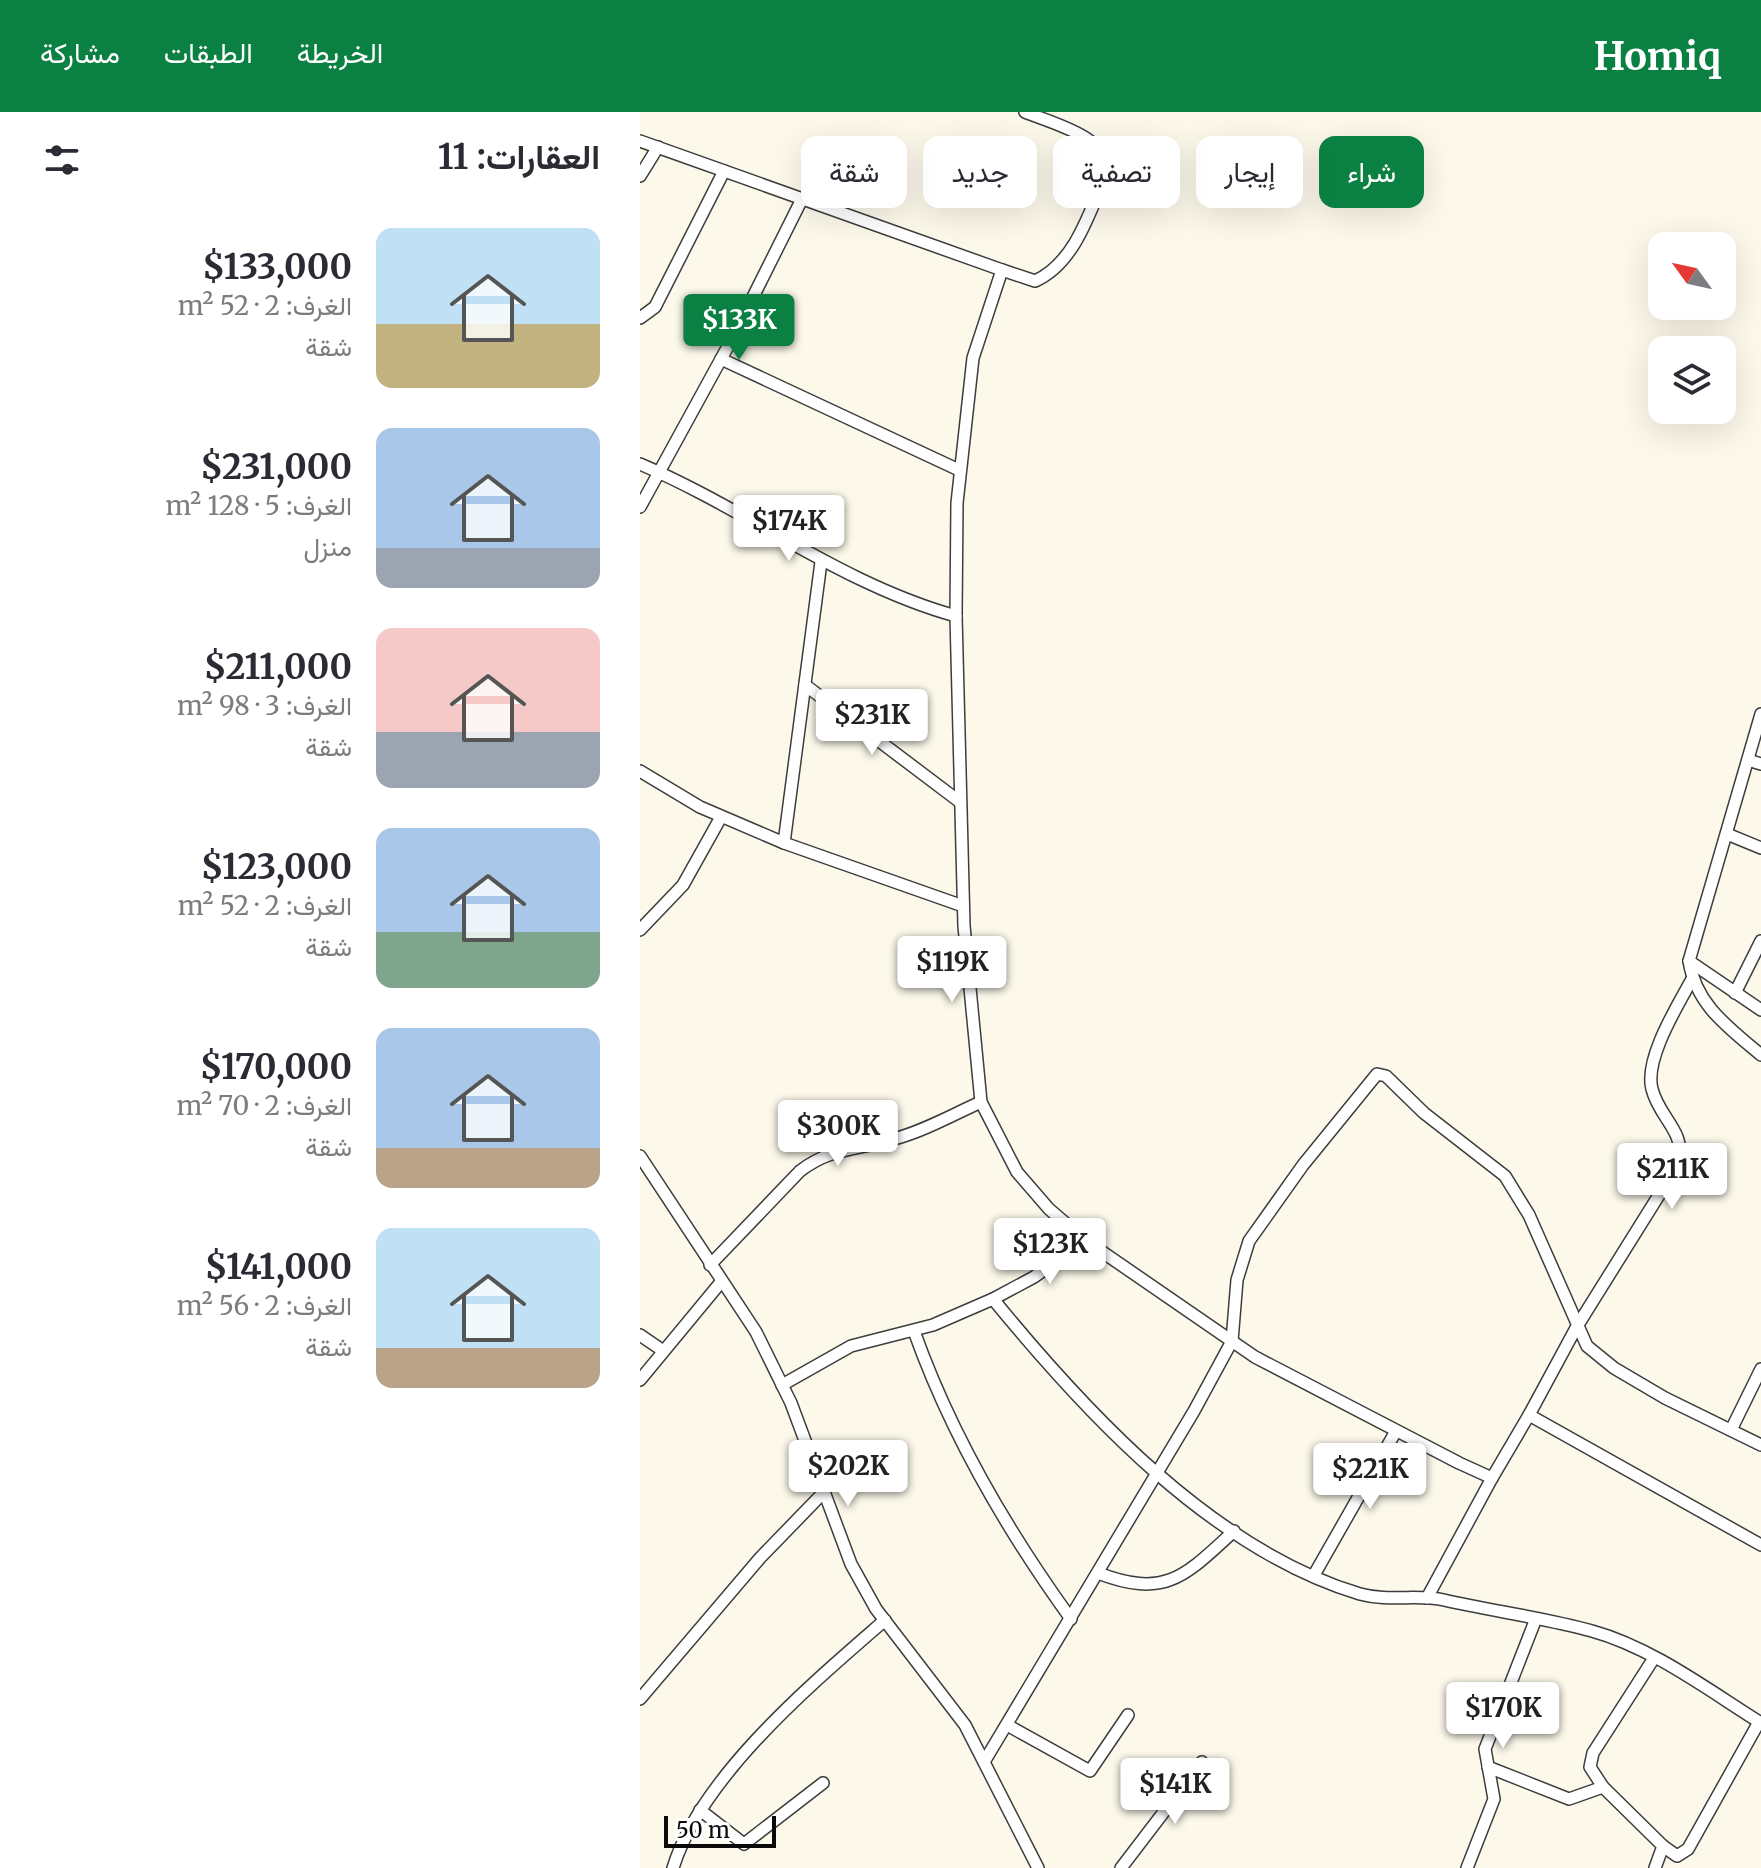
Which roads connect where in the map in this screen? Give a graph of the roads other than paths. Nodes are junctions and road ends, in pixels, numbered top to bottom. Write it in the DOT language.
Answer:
graph roads {
  1 [pos="1025,112"];
  2 [pos="640,141"];
  3 [pos="658,147"];
  4 [pos="724,171"];
  5 [pos="640,176"];
  6 [pos="801,199"];
  7 [pos="801,201"];
  8 [pos="827,208"];
  9 [pos="1002,270"];
  10 [pos="640,318"];
  11 [pos="721,359"];
  12 [pos="640,464"];
  13 [pos="959,470"];
  14 [pos="659,472"];
  15 [pos="640,507"];
  16 [pos="821,562"];
  17 [pos="956,616"];
  18 [pos="805,685"];
  19 [pos="1761,714"];
  20 [pos="1748,760"];
  21 [pos="1761,764"];
  22 [pos="640,771"];
  23 [pos="960,802"];
  24 [pos="721,817"];
  25 [pos="1727,834"];
  26 [pos="784,843"];
  27 [pos="1761,848"];
  28 [pos="963,906"];
  29 [pos="640,930"];
  30 [pos="1761,941"];
  31 [pos="1689,961"];
  32 [pos="1692,979"];
  33 [pos="1735,993"];
  34 [pos="1761,1010"];
  35 [pos="1761,1055"];
  36 [pos="981,1102"];
  37 [pos="640,1156"];
  38 [pos="1085,1240"];
  39 [pos="710,1265"];
  40 [pos="721,1282"];
  41 [pos="993,1299"];
  42 [pos="1576,1328"];
  43 [pos="914,1331"];
  44 [pos="640,1335"];
  45 [pos="1232,1341"];
  46 [pos="662,1350"];
  47 [pos="1761,1369"];
  48 [pos="640,1380"];
  49 [pos="782,1385"];
  50 [pos="1529,1415"];
  51 [pos="1731,1430"];
  52 [pos="1396,1431"];
  53 [pos="1761,1445"];
  54 [pos="1157,1470"];
  55 [pos="1492,1478"];
  56 [pos="824,1492"];
  57 [pos="1234,1531"];
  58 [pos="1761,1545"];
  59 [pos="1098,1573"];
  60 [pos="1314,1575"];
  61 [pos="1427,1598"];
  62 [pos="1071,1619"];
  63 [pos="885,1620"];
  64 [pos="1535,1621"];
  65 [pos="1654,1658"];
  66 [pos="640,1699"];
  67 [pos="1128,1715"];
  68 [pos="1760,1723"];
  69 [pos="1007,1725"];
  70 [pos="984,1762"];
  71 [pos="1202,1762"];
  72 [pos="1488,1767"];
  73 [pos="823,1783"];
  74 [pos="1603,1787"];
  75 [pos="700,1810"];
  76 [pos="1663,1846"];
  77 [pos="673,1868"];
  78 [pos="1038,1868"];
  79 [pos="1121,1868"];
  80 [pos="1467,1868"];
  81 [pos="1655,1868"];
  1 -- 9 [label="street"];
  2 -- 3 [label="street"];
  3 -- 4 [label="street"];
  3 -- 5 [label="street"];
  4 -- 6 [label="street"];
  4 -- 10 [label="street"];
  7 -- 11 [label="street"];
  8 -- 9 [label="street"];
  9 -- 13 [label="street"];
  11 -- 13 [label="street"];
  11 -- 14 [label="street"];
  12 -- 14 [label="street"];
  13 -- 17 [label="street"];
  14 -- 15 [label="street"];
  14 -- 16 [label="street"];
  16 -- 17 [label="street"];
  16 -- 18 [label="street"];
  17 -- 23 [label="street"];
  18 -- 23 [label="street"];
  18 -- 26 [label="street"];
  19 -- 20 [label="street"];
  20 -- 21 [label="street"];
  20 -- 25 [label="street"];
  22 -- 24 [label="street"];
  23 -- 28 [label="street"];
  24 -- 26 [label="street"];
  24 -- 29 [label="street"];
  25 -- 27 [label="street"];
  25 -- 31 [label="street"];
  26 -- 28 [label="street"];
  28 -- 36 [label="street"];
  30 -- 33 [label="street"];
  31 -- 32 [label="street"];
  31 -- 33 [label="street"];
  32 -- 35 [label="street"];
  32 -- 42 [label="street"];
  33 -- 34 [label="street"];
  36 -- 38 [label="street"];
  36 -- 39 [label="street"];
  37 -- 39 [label="street"];
  38 -- 41 [label="street"];
  38 -- 45 [label="street"];
  39 -- 40 [label="street"];
  40 -- 46 [label="street"];
  40 -- 49 [label="street"];
  41 -- 43 [label="street"];
  41 -- 54 [label="street"];
  42 -- 45 [label="street"];
  42 -- 50 [label="street"];
  42 -- 51 [label="street"];
  43 -- 49 [label="street"];
  43 -- 62 [label="street"];
  44 -- 46 [label="street"];
  45 -- 52 [label="street"];
  45 -- 54 [label="street"];
  46 -- 48 [label="street"];
  47 -- 51 [label="street"];
  49 -- 56 [label="street"];
  50 -- 55 [label="street"];
  50 -- 58 [label="street"];
  51 -- 53 [label="street"];
  52 -- 55 [label="street"];
  52 -- 60 [label="street"];
  54 -- 57 [label="street"];
  54 -- 59 [label="street"];
  55 -- 61 [label="street"];
  56 -- 63 [label="street"];
  56 -- 66 [label="street"];
  57 -- 59 [label="street"];
  57 -- 60 [label="street"];
  59 -- 62 [label="street"];
  60 -- 61 [label="street"];
  61 -- 64 [label="street"];
  62 -- 69 [label="street"];
  63 -- 70 [label="street"];
  63 -- 75 [label="street"];
  64 -- 65 [label="street"];
  64 -- 72 [label="street"];
  65 -- 68 [label="street"];
  65 -- 74 [label="street"];
  67 -- 69 [label="street"];
  68 -- 76 [label="street"];
  69 -- 70 [label="street"];
  70 -- 78 [label="street"];
  71 -- 79 [label="street"];
  72 -- 74 [label="street"];
  72 -- 80 [label="street"];
  73 -- 75 [label="street"];
  74 -- 76 [label="street"];
  75 -- 77 [label="street"];
  76 -- 81 [label="street"];
}
